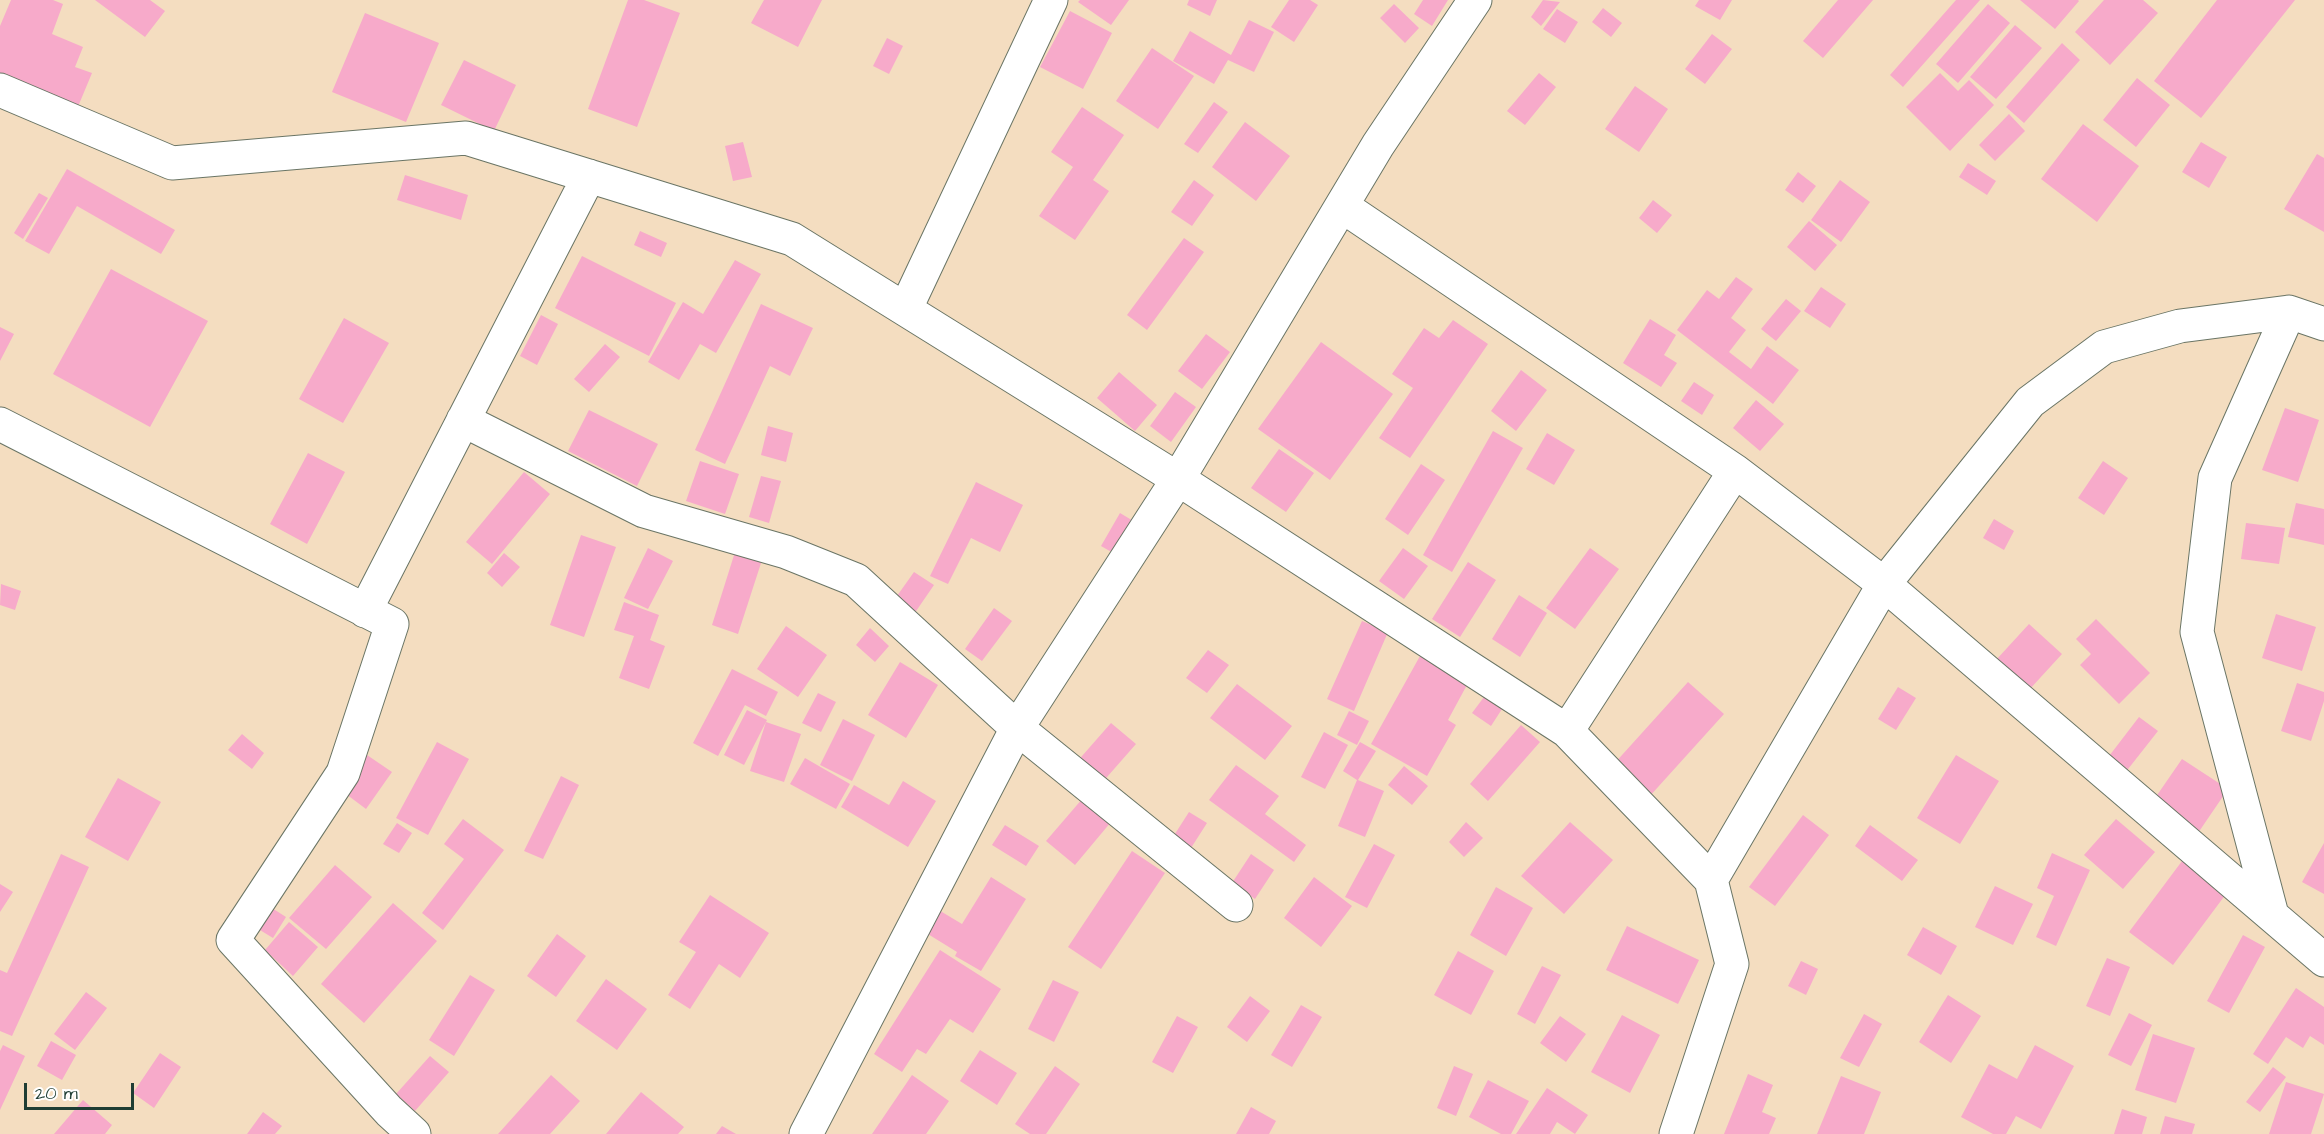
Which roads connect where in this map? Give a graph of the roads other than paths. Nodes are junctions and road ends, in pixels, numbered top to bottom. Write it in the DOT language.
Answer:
graph roads {
  1 [pos="1051,0"];
  2 [pos="1475,0"];
  3 [pos="0,90"];
  4 [pos="589,176"];
  5 [pos="1342,206"];
  6 [pos="906,308"];
  7 [pos="2289,312"];
  8 [pos="2324,324"];
  9 [pos="463,420"];
  10 [pos="0,424"];
  11 [pos="1735,471"];
  12 [pos="1178,479"];
  13 [pos="1884,584"];
  14 [pos="365,611"];
  15 [pos="1017,728"];
  16 [pos="1567,731"];
  17 [pos="1711,880"];
  18 [pos="1236,905"];
  19 [pos="2272,915"];
  20 [pos="2324,960"];
  21 [pos="414,1134"];
  22 [pos="807,1134"];
  23 [pos="1676,1134"];
  1 -- 6 [label="street"];
  2 -- 5 [label="street"];
  3 -- 4 [label="street"];
  4 -- 6 [label="street"];
  4 -- 9 [label="street"];
  5 -- 11 [label="street"];
  5 -- 12 [label="street"];
  6 -- 12 [label="street"];
  7 -- 8 [label="street"];
  7 -- 13 [label="street"];
  7 -- 19 [label="street"];
  9 -- 14 [label="street"];
  9 -- 15 [label="street"];
  10 -- 14 [label="street"];
  11 -- 13 [label="street"];
  11 -- 16 [label="street"];
  12 -- 15 [label="street"];
  12 -- 16 [label="street"];
  13 -- 17 [label="street"];
  13 -- 19 [label="street"];
  14 -- 21 [label="street"];
  15 -- 18 [label="street"];
  15 -- 22 [label="street"];
  16 -- 17 [label="street"];
  17 -- 23 [label="street"];
  19 -- 20 [label="street"];
}
